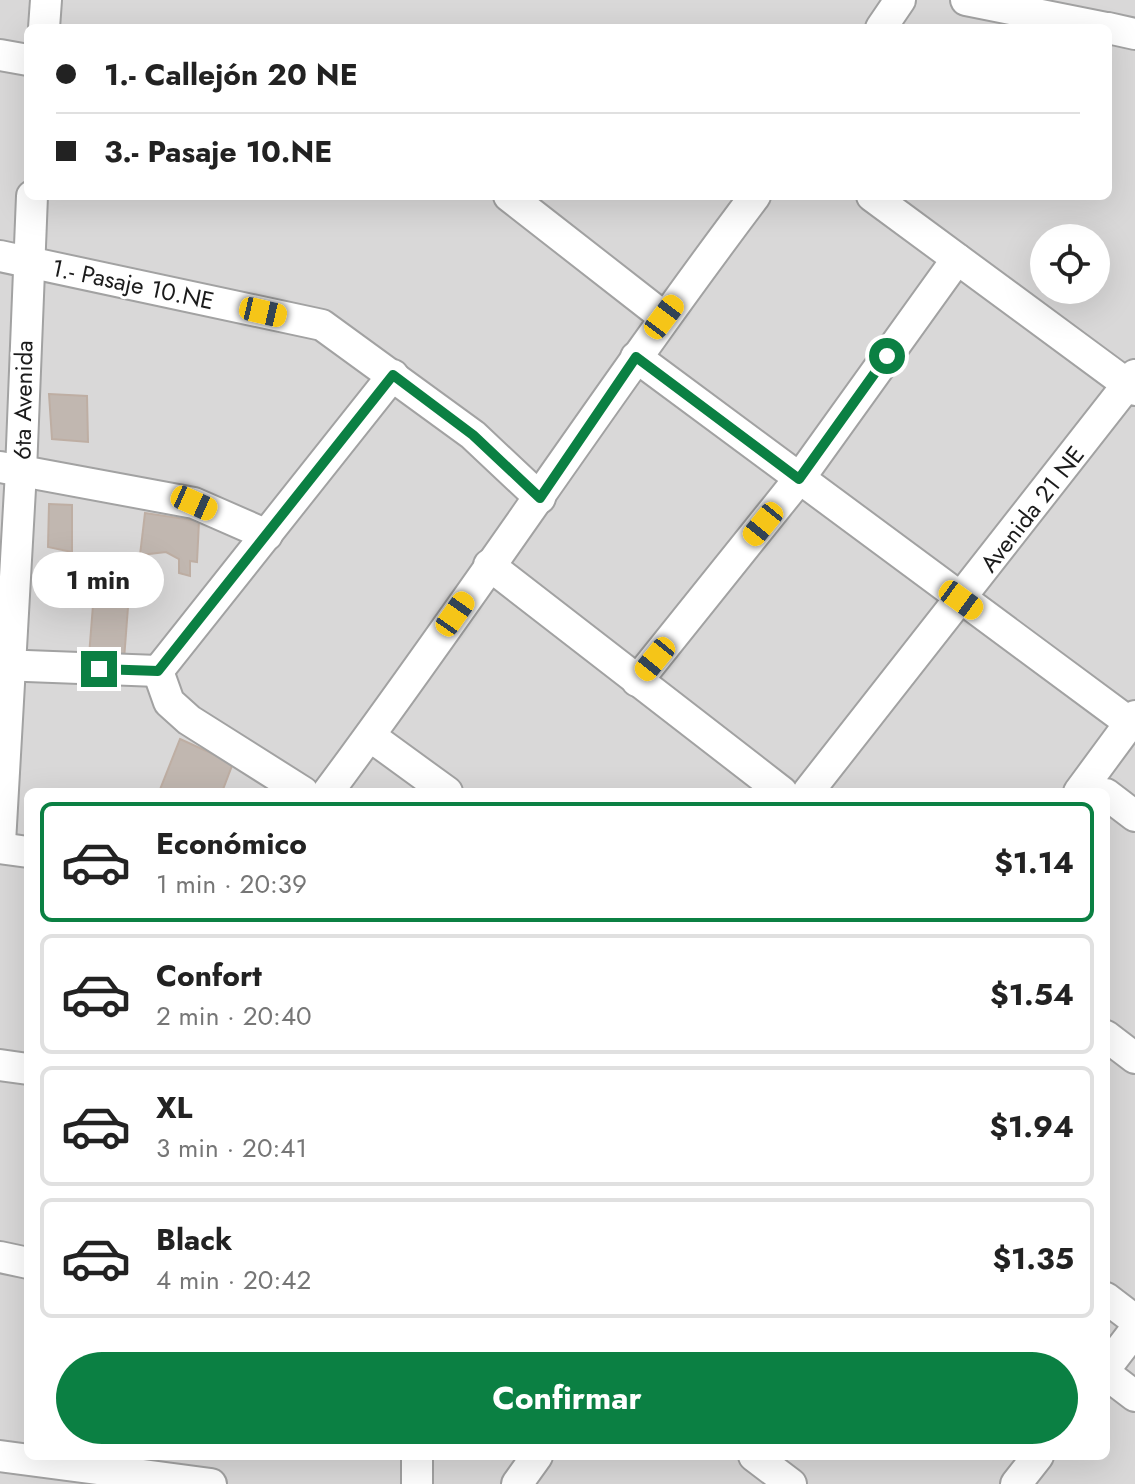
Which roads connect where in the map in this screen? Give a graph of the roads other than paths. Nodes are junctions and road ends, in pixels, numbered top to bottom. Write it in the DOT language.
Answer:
graph roads {
  1 [pos="46,0"];
  2 [pos="900,0"];
  3 [pos="966,0"];
  4 [pos="1046,7"];
  5 [pos="44,24"];
  6 [pos="884,24"];
  7 [pos="1095,24"];
  8 [pos="1112,29"];
  9 [pos="1135,34"];
  10 [pos="0,55"];
  11 [pos="24,59"];
  12 [pos="31,200"];
  13 [pos="514,200"];
  14 [pos="752,200"];
  15 [pos="877,200"];
  16 [pos="13,258"];
  17 [pos="957,259"];
  18 [pos="664,317"];
  19 [pos="636,357"];
  20 [pos="393,375"];
  21 [pos="1133,383"];
  22 [pos="11,469"];
  23 [pos="799,479"];
  24 [pos="540,498"];
  25 [pos="267,535"];
  26 [pos="489,565"];
  27 [pos="961,600"];
  28 [pos="6,666"];
  29 [pos="158,671"];
  30 [pos="637,681"];
  31 [pos="1132,719"];
  32 [pos="370,736"];
  33 [pos="297,788"];
  34 [pos="331,788"];
  35 [pos="442,788"];
  36 [pos="777,788"];
  37 [pos="811,788"];
  38 [pos="1095,788"];
  39 [pos="1110,800"];
  40 [pos="1135,816"];
  41 [pos="0,846"];
  42 [pos="24,851"];
  43 [pos="1110,1039"];
  44 [pos="1135,1058"];
  45 [pos="0,1065"];
  46 [pos="24,1068"];
  47 [pos="0,1257"];
  48 [pos="24,1262"];
  49 [pos="1110,1301"];
  50 [pos="1135,1320"];
  51 [pos="1135,1330"];
  52 [pos="1110,1365"];
  53 [pos="1110,1374"];
  54 [pos="1135,1396"];
  55 [pos="0,1456"];
  56 [pos="24,1459"];
  57 [pos="30,1460"];
  58 [pos="417,1460"];
  59 [pos="534,1460"];
  60 [pos="1035,1460"];
  61 [pos="211,1484"];
  62 [pos="417,1484"];
  63 [pos="517,1484"];
  64 [pos="1016,1484"];
  1 -- 5 [label="street"];
  2 -- 6 [label="street"];
  3 -- 4 [label="street"];
  4 -- 7 [label="street"];
  8 -- 9 [label="street"];
  10 -- 11 [label="street"];
  12 -- 16 [label="street, 6ta Avenida"];
  13 -- 18 [label="street"];
  14 -- 18 [label="street"];
  15 -- 17 [label="street"];
  16 -- 20 [label="street, 1.- Pasaje 10.NE"];
  16 -- 22 [label="street, 6ta Avenida"];
  17 -- 21 [label="street"];
  17 -- 23 [label="street"];
  18 -- 19 [label="street"];
  19 -- 23 [label="street"];
  19 -- 24 [label="street"];
  20 -- 24 [label="street, 1.- Pasaje 10.NE"];
  20 -- 25 [label="street"];
  21 -- 27 [label="street, Avenida 21 NE"];
  22 -- 25 [label="street"];
  22 -- 28 [label="street, 6ta Avenida"];
  23 -- 27 [label="street"];
  23 -- 30 [label="street"];
  24 -- 26 [label="street"];
  25 -- 29 [label="street"];
  26 -- 30 [label="street"];
  26 -- 32 [label="street"];
  27 -- 31 [label="street"];
  27 -- 37 [label="street, Avenida 21 NE"];
  28 -- 29 [label="street"];
  28 -- 41 [label="street, 6ta Avenida"];
  29 -- 33 [label="street"];
  30 -- 36 [label="street"];
  31 -- 38 [label="street"];
  32 -- 34 [label="street"];
  32 -- 35 [label="street"];
  39 -- 40 [label="street"];
  41 -- 42 [label="street"];
  43 -- 44 [label="street"];
  45 -- 46 [label="street"];
  47 -- 48 [label="street"];
  49 -- 50 [label="street"];
  51 -- 52 [label="street"];
  53 -- 54 [label="street"];
  55 -- 56 [label="street"];
  57 -- 61 [label="street"];
  58 -- 62 [label="street"];
  59 -- 63 [label="street"];
  60 -- 64 [label="street"];
}
